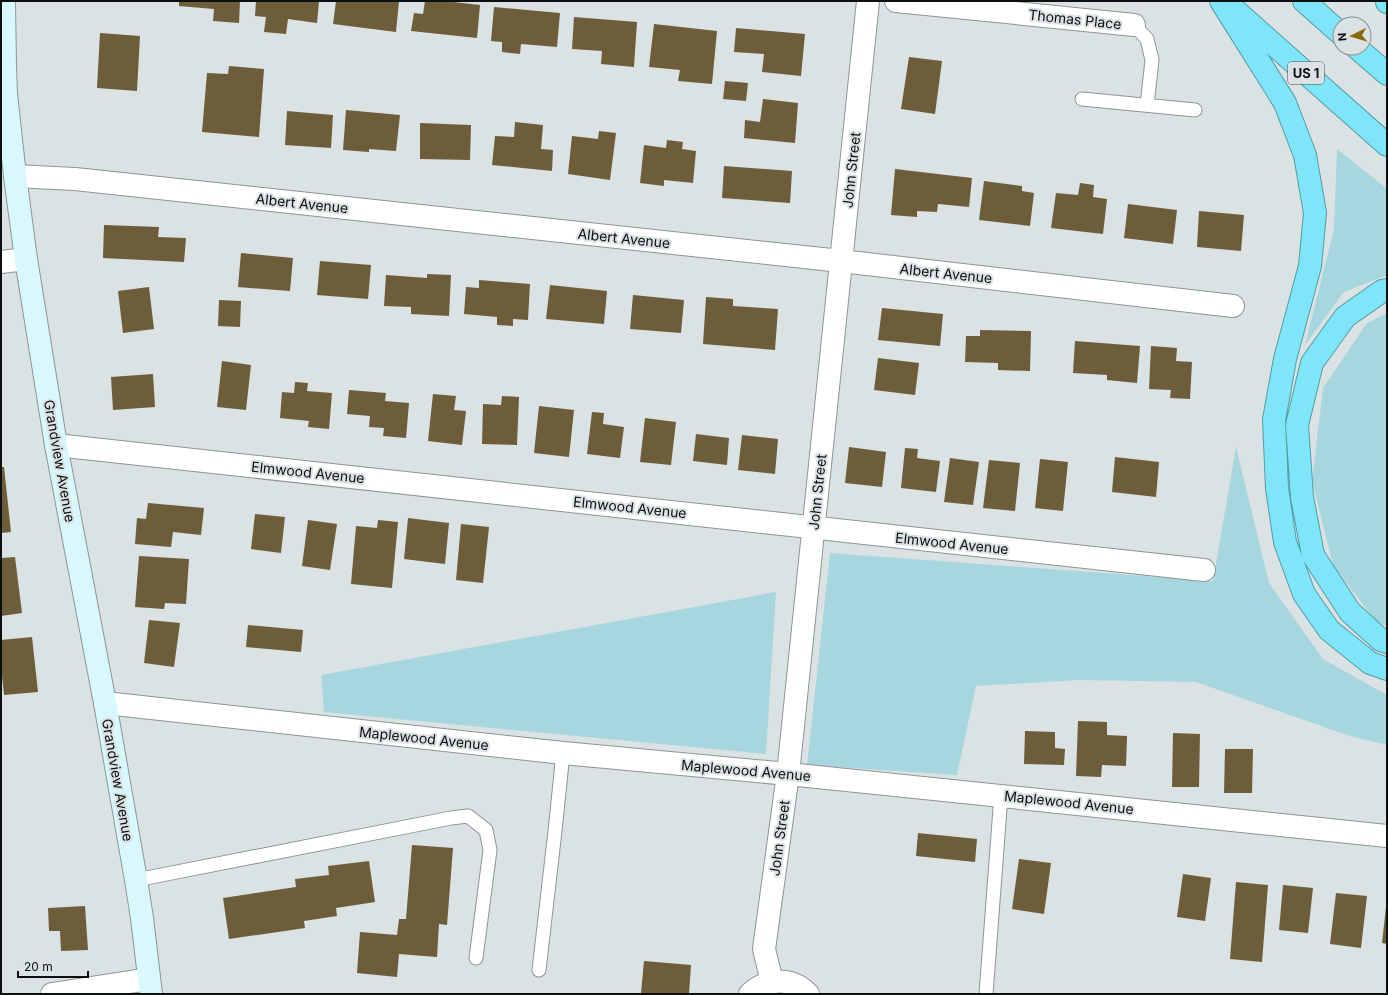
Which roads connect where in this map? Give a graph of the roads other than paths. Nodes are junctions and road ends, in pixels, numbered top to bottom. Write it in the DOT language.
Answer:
graph roads {
  1 [pos="4,1"];
  2 [pos="868,1"];
  3 [pos="896,1"];
  4 [pos="1221,1"];
  5 [pos="1224,1"];
  6 [pos="1304,1"];
  7 [pos="1134,25"];
  8 [pos="1332,26"];
  9 [pos="1367,56"];
  10 [pos="1387,74"];
  11 [pos="1082,99"];
  12 [pos="1148,105"];
  13 [pos="1195,110"];
  14 [pos="1387,145"];
  15 [pos="14,176"];
  16 [pos="26,259"];
  17 [pos="841,261"];
  18 [pos="1,262"];
  19 [pos="1387,290"];
  20 [pos="1233,306"];
  21 [pos="56,444"];
  22 [pos="813,527"];
  23 [pos="1204,570"];
  24 [pos="1387,642"];
  25 [pos="1387,669"];
  26 [pos="105,703"];
  27 [pos="563,754"];
  28 [pos="788,774"];
  29 [pos="1001,796"];
  30 [pos="1387,836"];
  31 [pos="136,880"];
  32 [pos="476,958"];
  33 [pos="539,970"];
  34 [pos="772,982"];
  35 [pos="150,986"];
  36 [pos="52,994"];
  37 [pos="750,994"];
  38 [pos="808,994"];
  39 [pos="986,994"];
  1 -- 15 [label="street, Grandview Avenue"];
  2 -- 17 [label="street, John Street"];
  3 -- 7 [label="street, Thomas Place"];
  4 -- 25 [label="highway"];
  5 -- 14 [label="highway, US 1"];
  6 -- 8 [label="highway"];
  7 -- 12 [label="lane"];
  9 -- 10 [label="highway"];
  11 -- 12 [label="lane"];
  12 -- 13 [label="lane"];
  15 -- 16 [label="street, Grandview Avenue"];
  15 -- 17 [label="street, Albert Avenue"];
  16 -- 18 [label="street"];
  16 -- 21 [label="street, Grandview Avenue"];
  17 -- 20 [label="street, Albert Avenue"];
  17 -- 22 [label="street, John Street"];
  19 -- 24 [label="highway"];
  21 -- 22 [label="street, Elmwood Avenue"];
  21 -- 26 [label="street, Grandview Avenue"];
  22 -- 23 [label="street, Elmwood Avenue"];
  22 -- 28 [label="street, John Street"];
  26 -- 27 [label="street, Maplewood Avenue"];
  26 -- 31 [label="street, Grandview Avenue"];
  27 -- 28 [label="street, Maplewood Avenue"];
  27 -- 33 [label="lane"];
  28 -- 29 [label="street, Maplewood Avenue"];
  28 -- 34 [label="street, John Street"];
  29 -- 30 [label="street, Maplewood Avenue"];
  29 -- 39 [label="lane"];
  31 -- 32 [label="lane"];
  31 -- 35 [label="street, Grandview Avenue"];
  34 -- 37 [label="street"];
  34 -- 38 [label="street"];
  35 -- 36 [label="street"];
}
